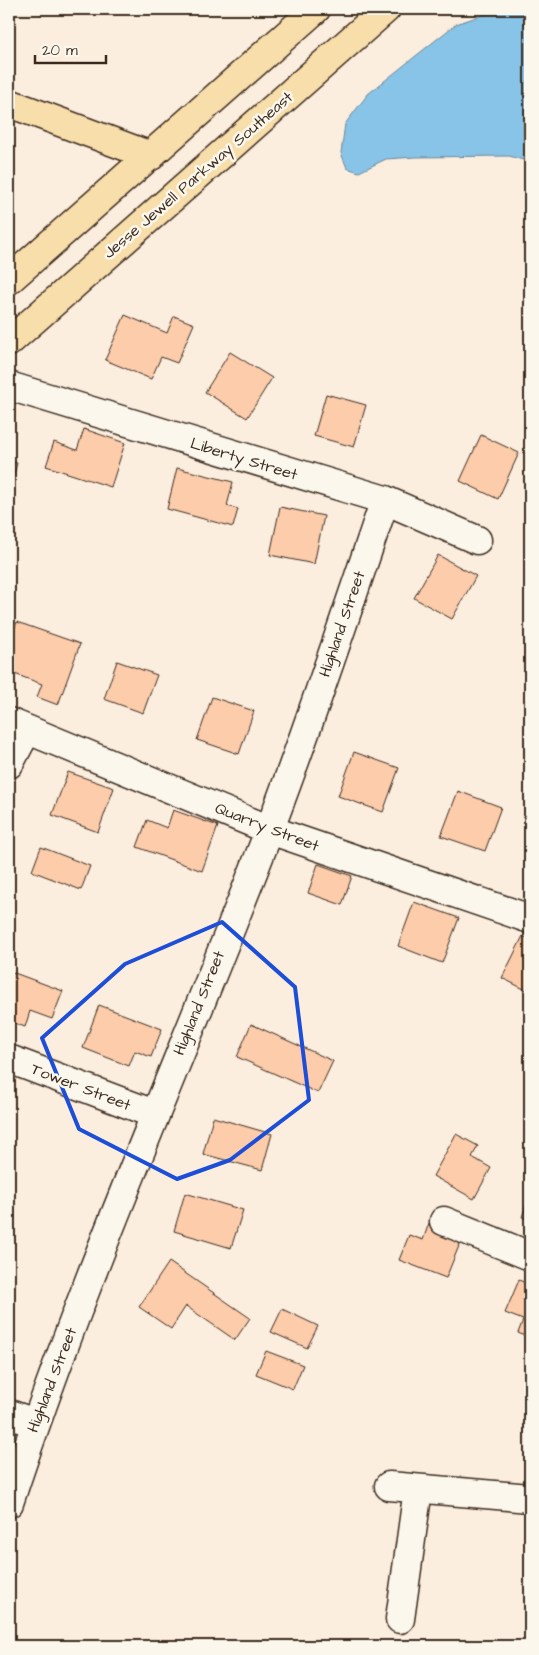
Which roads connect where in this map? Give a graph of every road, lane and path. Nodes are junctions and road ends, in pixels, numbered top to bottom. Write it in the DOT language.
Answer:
graph roads {
  1 [pos="316,9"];
  2 [pos="386,9"];
  3 [pos="9,103"];
  4 [pos="151,156"];
  5 [pos="9,280"];
  6 [pos="9,342"];
  7 [pos="9,386"];
  8 [pos="385,500"];
  9 [pos="477,540"];
  10 [pos="18,726"];
  11 [pos="9,764"];
  12 [pos="270,830"];
  13 [pos="530,919"];
  14 [pos="9,1059"];
  15 [pos="154,1114"];
  16 [pos="444,1221"];
  17 [pos="530,1256"];
  18 [pos="9,1414"];
  19 [pos="35,1424"];
  20 [pos="389,1486"];
  21 [pos="418,1489"];
  22 [pos="530,1498"];
  23 [pos="9,1503"];
  24 [pos="400,1619"];
  1 -- 4 [label="main road"];
  2 -- 6 [label="main road, Jesse Jewell Parkway Southeast"];
  3 -- 4 [label="main road"];
  4 -- 5 [label="main road"];
  7 -- 8 [label="street, Liberty Street"];
  8 -- 9 [label="street, Liberty Street"];
  8 -- 12 [label="street, Highland Street"];
  10 -- 11 [label="street"];
  10 -- 12 [label="street, Quarry Street"];
  12 -- 13 [label="street, Quarry Street"];
  12 -- 15 [label="street, Highland Street"];
  14 -- 15 [label="street, Tower Street"];
  15 -- 19 [label="street, Highland Street"];
  16 -- 17 [label="street"];
  18 -- 19 [label="street"];
  19 -- 23 [label="street, Highland Street"];
  20 -- 21 [label="street"];
  21 -- 22 [label="street"];
  21 -- 24 [label="street"];
}
